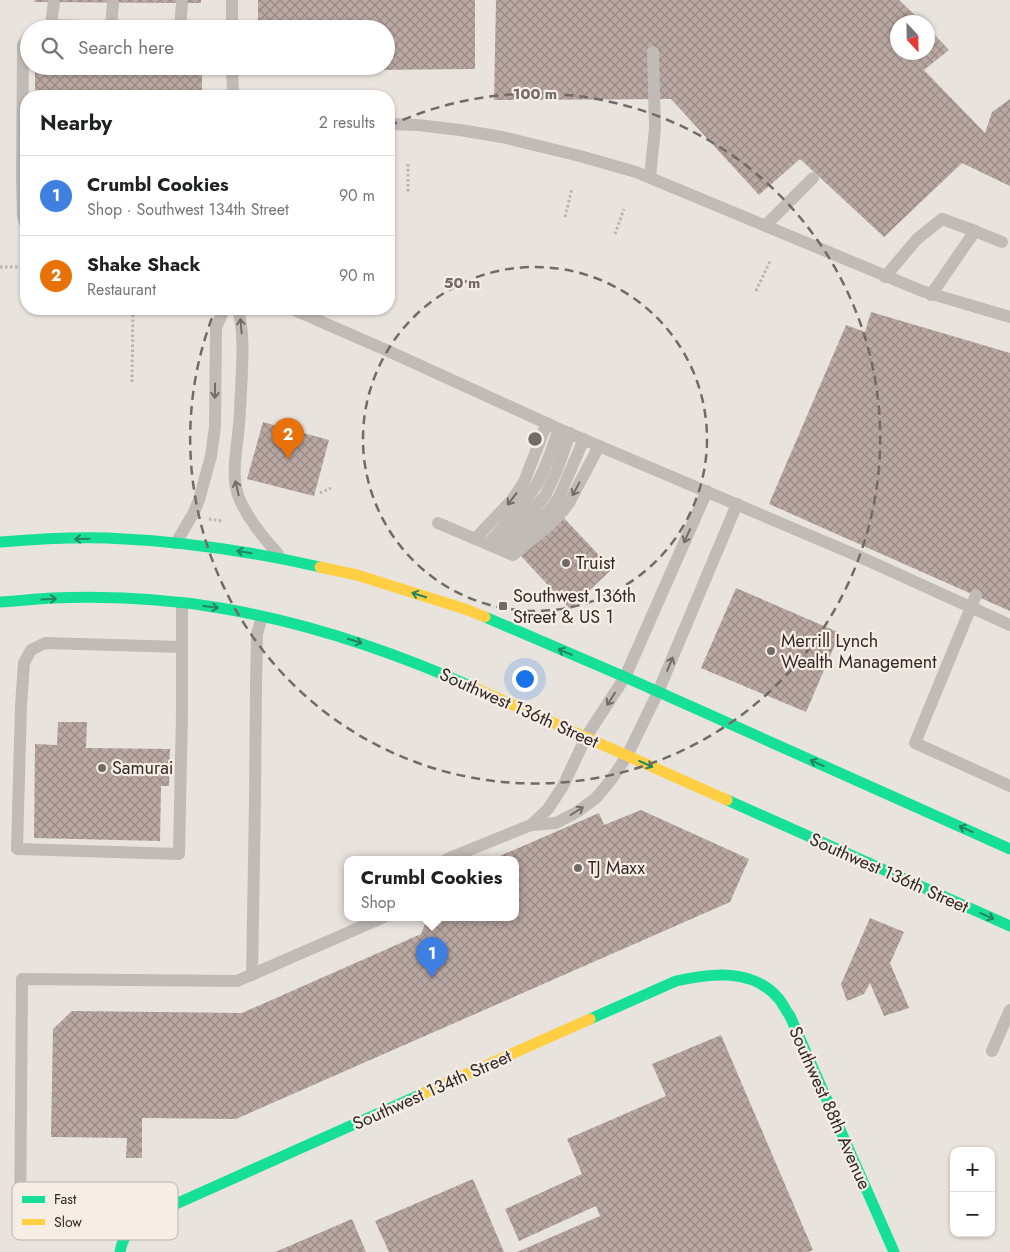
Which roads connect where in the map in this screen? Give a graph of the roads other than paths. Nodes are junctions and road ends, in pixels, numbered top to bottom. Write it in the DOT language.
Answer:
graph roads {
  1 [pos="232,0"];
  2 [pos="54,2"];
  3 [pos="113,2"];
  4 [pos="182,3"];
  5 [pos="51,20"];
  6 [pos="112,20"];
  7 [pos="180,20"];
  8 [pos="232,20"];
  9 [pos="653,52"];
  10 [pos="23,75"];
  11 [pos="232,75"];
  12 [pos="23,90"];
  13 [pos="232,90"];
  14 [pos="395,124"];
  15 [pos="650,177"];
  16 [pos="812,178"];
  17 [pos="766,225"];
  18 [pos="975,231"];
  19 [pos="1002,242"];
  20 [pos="885,277"];
  21 [pos="931,295"];
  22 [pos="221,315"];
  23 [pos="239,315"];
  24 [pos="306,315"];
  25 [pos="1010,317"];
  26 [pos="559,428"];
  27 [pos="584,439"];
  28 [pos="599,446"];
  29 [pos="706,491"];
  30 [pos="737,504"];
  31 [pos="438,523"];
  32 [pos="475,539"];
  33 [pos="0,542"];
  34 [pos="176,543"];
  35 [pos="497,548"];
  36 [pos="281,558"];
  37 [pos="0,602"];
  38 [pos="974,602"];
  39 [pos="182,603"];
  40 [pos="262,617"];
  41 [pos="1010,625"];
  42 [pos="182,647"];
  43 [pos="625,677"];
  44 [pos="658,692"];
  45 [pos="586,737"];
  46 [pos="627,756"];
  47 [pos="1010,786"];
  48 [pos="531,824"];
  49 [pos="1010,849"];
  50 [pos="454,856"];
  51 [pos="375,921"];
  52 [pos="1010,926"];
  53 [pos="252,975"];
  54 [pos="749,978"];
  55 [pos="1010,1010"];
  56 [pos="992,1051"];
  57 [pos="20,1182"];
  58 [pos="178,1203"];
  59 [pos="894,1252"];
  1 -- 8 [label="lane"];
  2 -- 5 [label="lane"];
  3 -- 6 [label="lane"];
  4 -- 7 [label="lane"];
  9 -- 15 [label="lane"];
  10 -- 12 [label="lane"];
  11 -- 13 [label="lane"];
  14 -- 15 [label="lane"];
  15 -- 17 [label="lane"];
  16 -- 17 [label="lane"];
  17 -- 20 [label="lane"];
  18 -- 19 [label="lane"];
  18 -- 20 [label="lane"];
  18 -- 21 [label="lane"];
  20 -- 21 [label="lane"];
  21 -- 25 [label="lane"];
  22 -- 34 [label="lane, one-way"];
  36 -- 23 [label="lane, one-way"];
  24 -- 26 [label="lane"];
  26 -- 27 [label="lane"];
  26 -- 32 [label="lane, one-way"];
  26 -- 35 [label="lane"];
  27 -- 28 [label="lane"];
  27 -- 35 [label="lane"];
  28 -- 29 [label="lane"];
  28 -- 35 [label="lane, one-way"];
  29 -- 30 [label="lane"];
  29 -- 43 [label="lane, one-way"];
  30 -- 38 [label="lane"];
  44 -- 30 [label="lane, one-way"];
  31 -- 32 [label="lane"];
  32 -- 35 [label="lane"];
  34 -- 33 [label="street, one-way"];
  36 -- 34 [label="street, one-way"];
  43 -- 36 [label="street, one-way"];
  37 -- 39 [label="street, Southwest 136th Street, one-way"];
  38 -- 41 [label="lane"];
  38 -- 47 [label="lane"];
  39 -- 40 [label="street, Southwest 136th Street, one-way"];
  39 -- 42 [label="lane"];
  40 -- 45 [label="street, Southwest 136th Street, one-way"];
  40 -- 53 [label="lane"];
  42 -- 42 [label="lane"];
  43 -- 44 [label="street"];
  43 -- 45 [label="lane, one-way"];
  44 -- 46 [label="lane"];
  49 -- 44 [label="street, one-way"];
  45 -- 46 [label="street, Southwest 136th Street"];
  45 -- 48 [label="lane"];
  48 -- 46 [label="lane, one-way"];
  46 -- 52 [label="street, Southwest 136th Street, one-way"];
  48 -- 50 [label="lane"];
  51 -- 53 [label="lane"];
  53 -- 57 [label="lane"];
  54 -- 58 [label="street, Southwest 134th Street"];
  54 -- 59 [label="street, Southwest 88th Avenue"];
  55 -- 56 [label="lane"];
}
